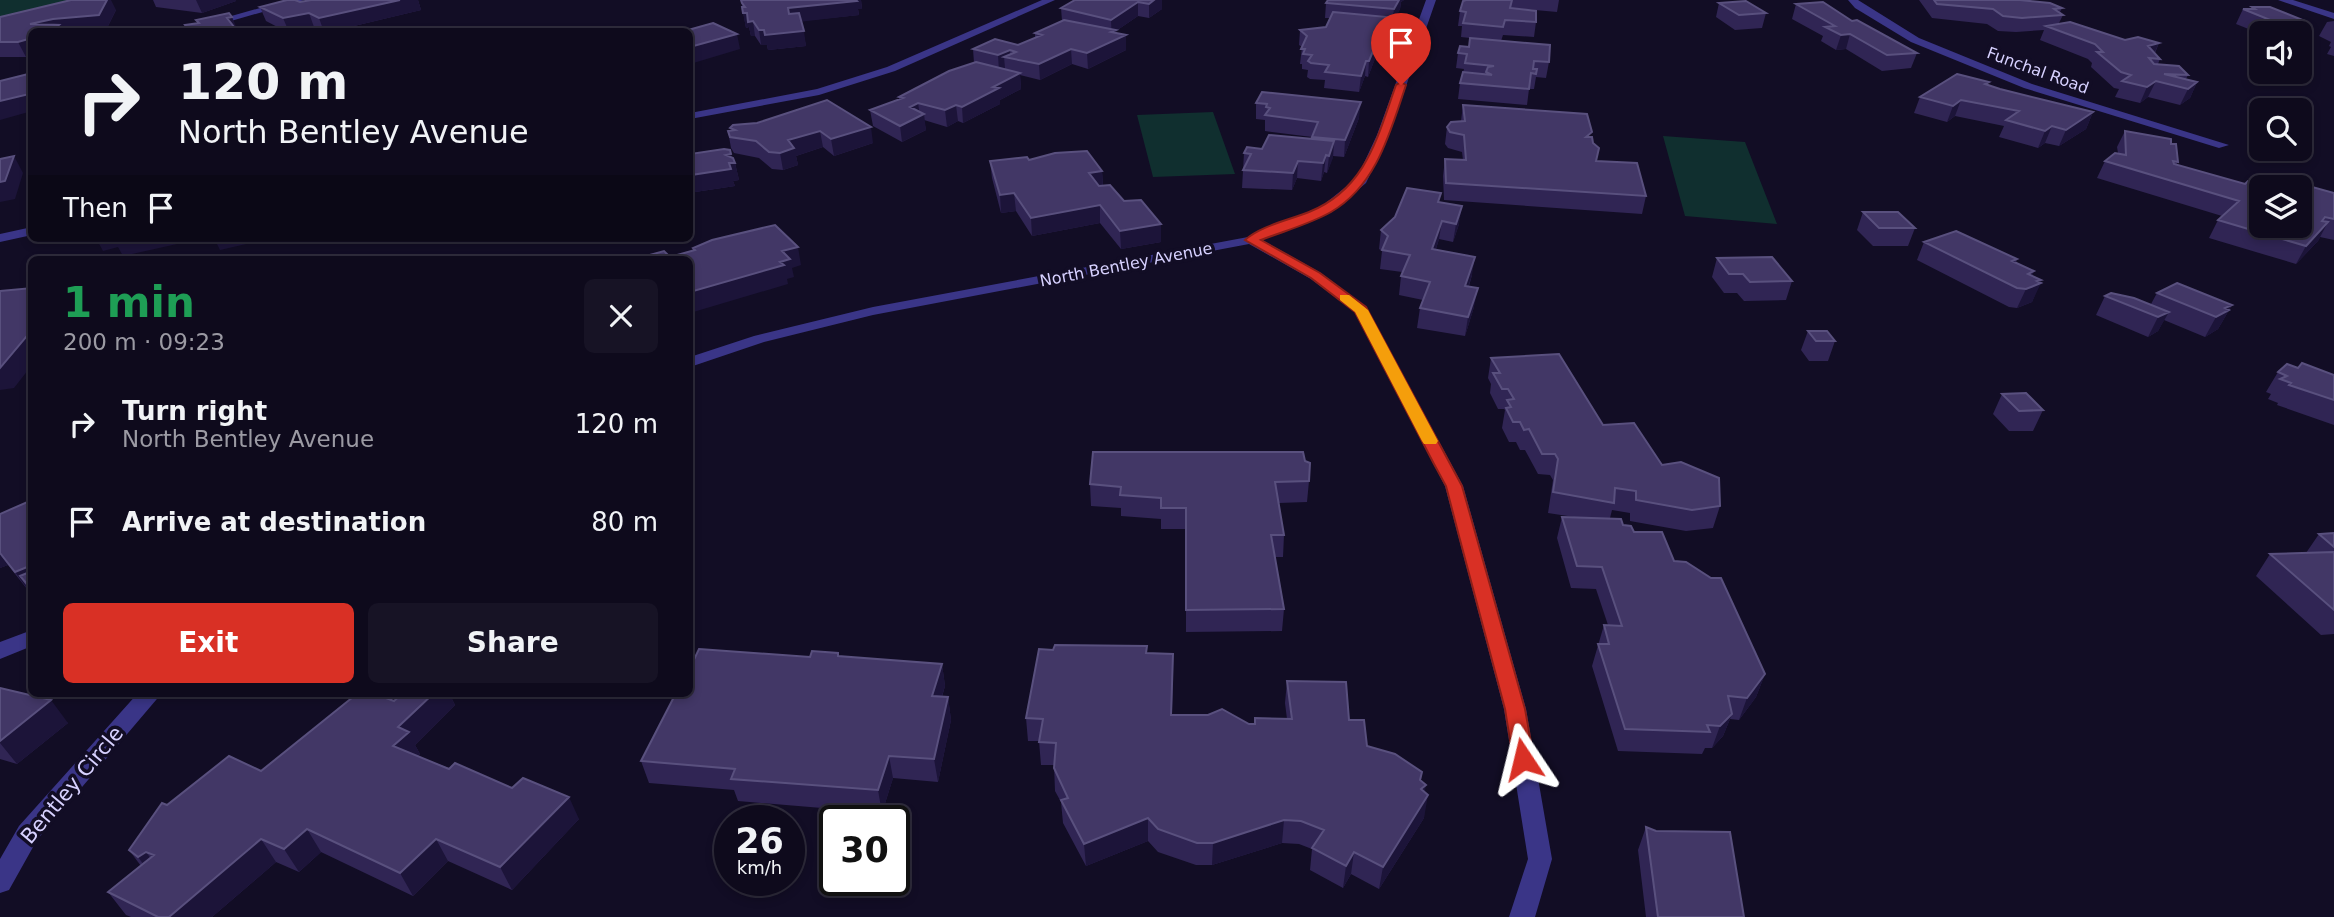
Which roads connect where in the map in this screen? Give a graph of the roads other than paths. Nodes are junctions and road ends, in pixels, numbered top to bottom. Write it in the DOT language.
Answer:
graph roads {
  1 [pos="299,0"];
  2 [pos="1050,0"];
  3 [pos="1431,0"];
  4 [pos="1853,0"];
  5 [pos="2283,0"];
  6 [pos="2334,16"];
  7 [pos="195,28"];
  8 [pos="693,115"];
  9 [pos="2223,145"];
  10 [pos="28,232"];
  11 [pos="0,238"];
  12 [pos="1251,240"];
  13 [pos="693,361"];
  14 [pos="28,640"];
  15 [pos="0,652"];
  16 [pos="146,697"];
  17 [pos="0,882"];
  18 [pos="1522,917"];
  1 -- 7 [label="street"];
  2 -- 8 [label="street"];
  3 -- 12 [label="street, North Bentley Avenue"];
  4 -- 9 [label="street, Funchal Road"];
  5 -- 6 [label="street"];
  10 -- 11 [label="street"];
  12 -- 13 [label="street, North Bentley Avenue"];
  12 -- 18 [label="street"];
  14 -- 15 [label="street"];
  16 -- 17 [label="street, Bentley Circle"];
}
